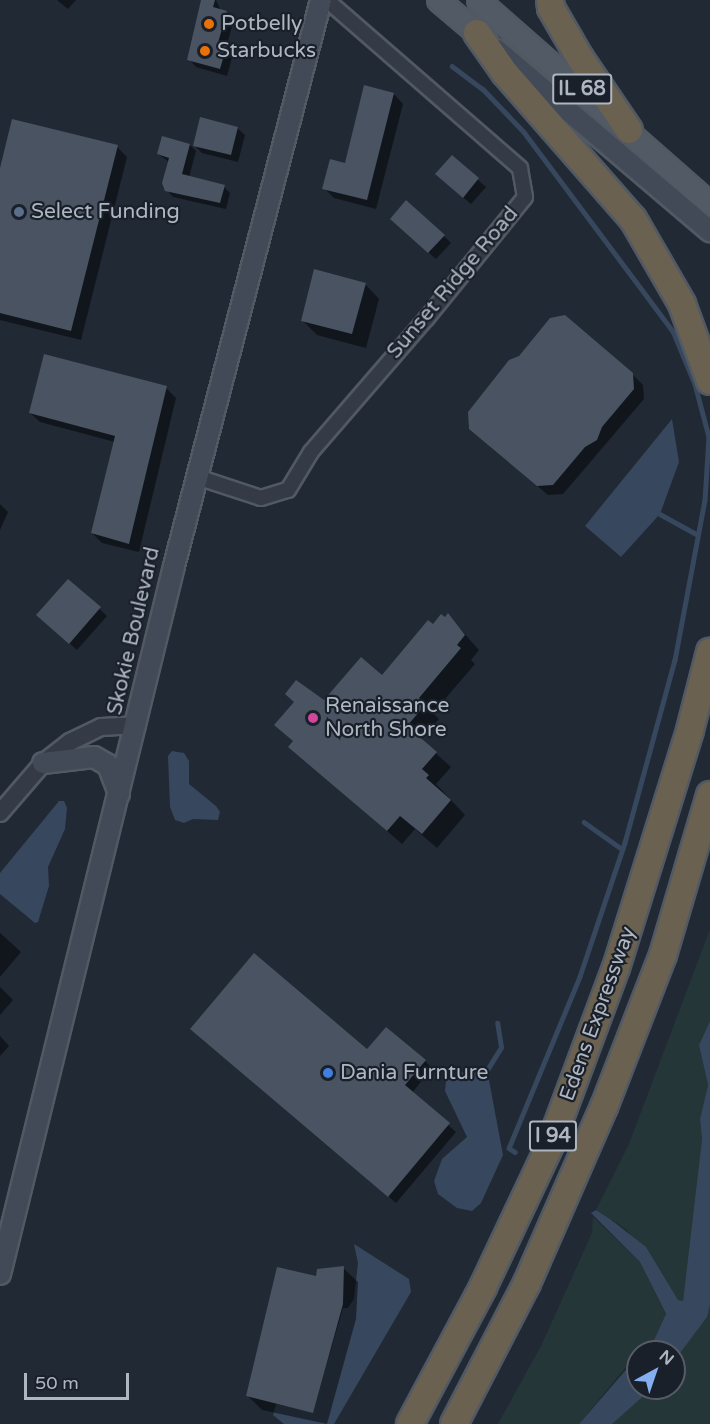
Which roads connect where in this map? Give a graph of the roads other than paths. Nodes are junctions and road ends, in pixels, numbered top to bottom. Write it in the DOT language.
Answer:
graph roads {
  1 [pos="321,0"];
  2 [pos="327,0"];
  3 [pos="438,0"];
  4 [pos="478,0"];
  5 [pos="550,0"];
  6 [pos="477,33"];
  7 [pos="630,130"];
  8 [pos="710,204"];
  9 [pos="710,231"];
  10 [pos="710,381"];
  11 [pos="197,477"];
  12 [pos="710,652"];
  13 [pos="137,725"];
  14 [pos="43,763"];
  15 [pos="120,795"];
  16 [pos="710,795"];
  17 [pos="0,813"];
  18 [pos="0,1274"];
  19 [pos="410,1424"];
  20 [pos="454,1424"];
  1 -- 11 [label="main road, Skokie Boulevard"];
  2 -- 11 [label="street, Sunset Ridge Road"];
  3 -- 6 [label="main road"];
  4 -- 7 [label="main road, IL 68"];
  5 -- 7 [label="highway"];
  6 -- 9 [label="main road"];
  6 -- 10 [label="highway"];
  7 -- 8 [label="main road, IL 68"];
  11 -- 13 [label="main road, Skokie Boulevard"];
  12 -- 19 [label="highway, Edens Expressway / I 94"];
  13 -- 14 [label="street"];
  13 -- 15 [label="main road, Skokie Boulevard"];
  14 -- 15 [label="main road"];
  14 -- 17 [label="street"];
  15 -- 18 [label="main road, Skokie Boulevard"];
  16 -- 20 [label="highway, Edens Expressway / I 94"];
}
